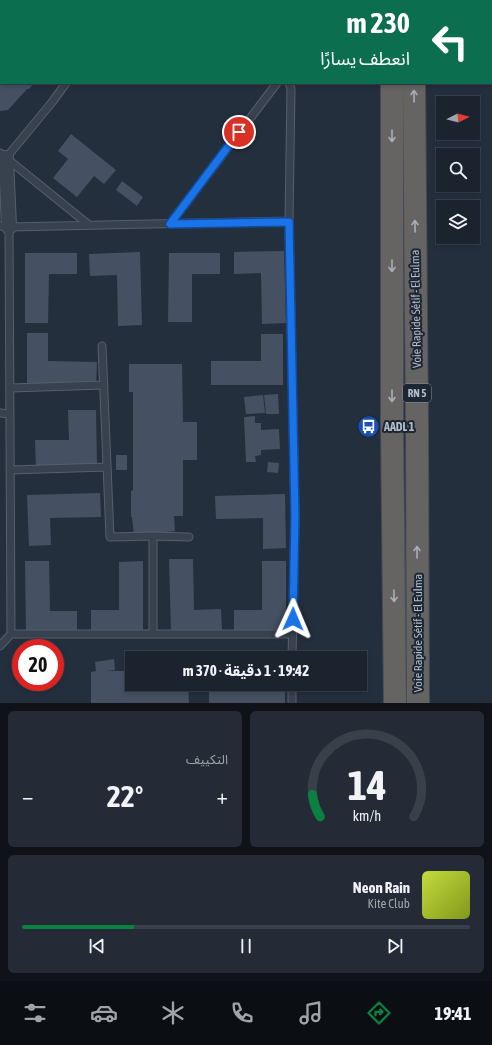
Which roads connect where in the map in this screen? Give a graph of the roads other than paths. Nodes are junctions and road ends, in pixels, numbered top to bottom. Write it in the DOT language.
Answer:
graph roads {
  1 [pos="65,84"];
  2 [pos="276,84"];
  3 [pos="289,84"];
  4 [pos="392,84"];
  5 [pos="414,84"];
  6 [pos="2,157"];
  7 [pos="289,222"];
  8 [pos="170,224"];
  9 [pos="89,225"];
  10 [pos="5,226"];
  11 [pos="102,346"];
  12 [pos="104,385"];
  13 [pos="10,388"];
  14 [pos="0,413"];
  15 [pos="10,414"];
  16 [pos="107,467"];
  17 [pos="10,470"];
  18 [pos="153,536"];
  19 [pos="189,537"];
  20 [pos="11,634"];
  21 [pos="153,634"];
  22 [pos="292,634"];
  23 [pos="0,646"];
  24 [pos="292,651"];
  25 [pos="292,691"];
  26 [pos="292,703"];
  27 [pos="395,703"];
  28 [pos="418,703"];
  1 -- 6 [label="lane"];
  2 -- 8 [label="lane"];
  3 -- 7 [label="lane"];
  4 -- 27 [label="highway, Voie Rapide Sétif - El Eulma / RN 5, one-way"];
  28 -- 5 [label="highway, Voie Rapide Sétif - El Eulma / RN 5, one-way"];
  6 -- 9 [label="lane"];
  6 -- 10 [label="street"];
  7 -- 8 [label="lane"];
  7 -- 22 [label="lane"];
  8 -- 9 [label="lane"];
  9 -- 10 [label="lane"];
  10 -- 13 [label="lane"];
  11 -- 12 [label="lane"];
  12 -- 13 [label="lane"];
  12 -- 16 [label="lane"];
  13 -- 15 [label="lane"];
  14 -- 15 [label="lane"];
  15 -- 17 [label="lane"];
  16 -- 17 [label="lane"];
  16 -- 18 [label="lane"];
  17 -- 20 [label="lane"];
  18 -- 19 [label="lane"];
  18 -- 21 [label="lane"];
  20 -- 21 [label="lane"];
  20 -- 23 [label="lane"];
  21 -- 22 [label="lane"];
  22 -- 24 [label="lane"];
  25 -- 26 [label="lane"];
}
